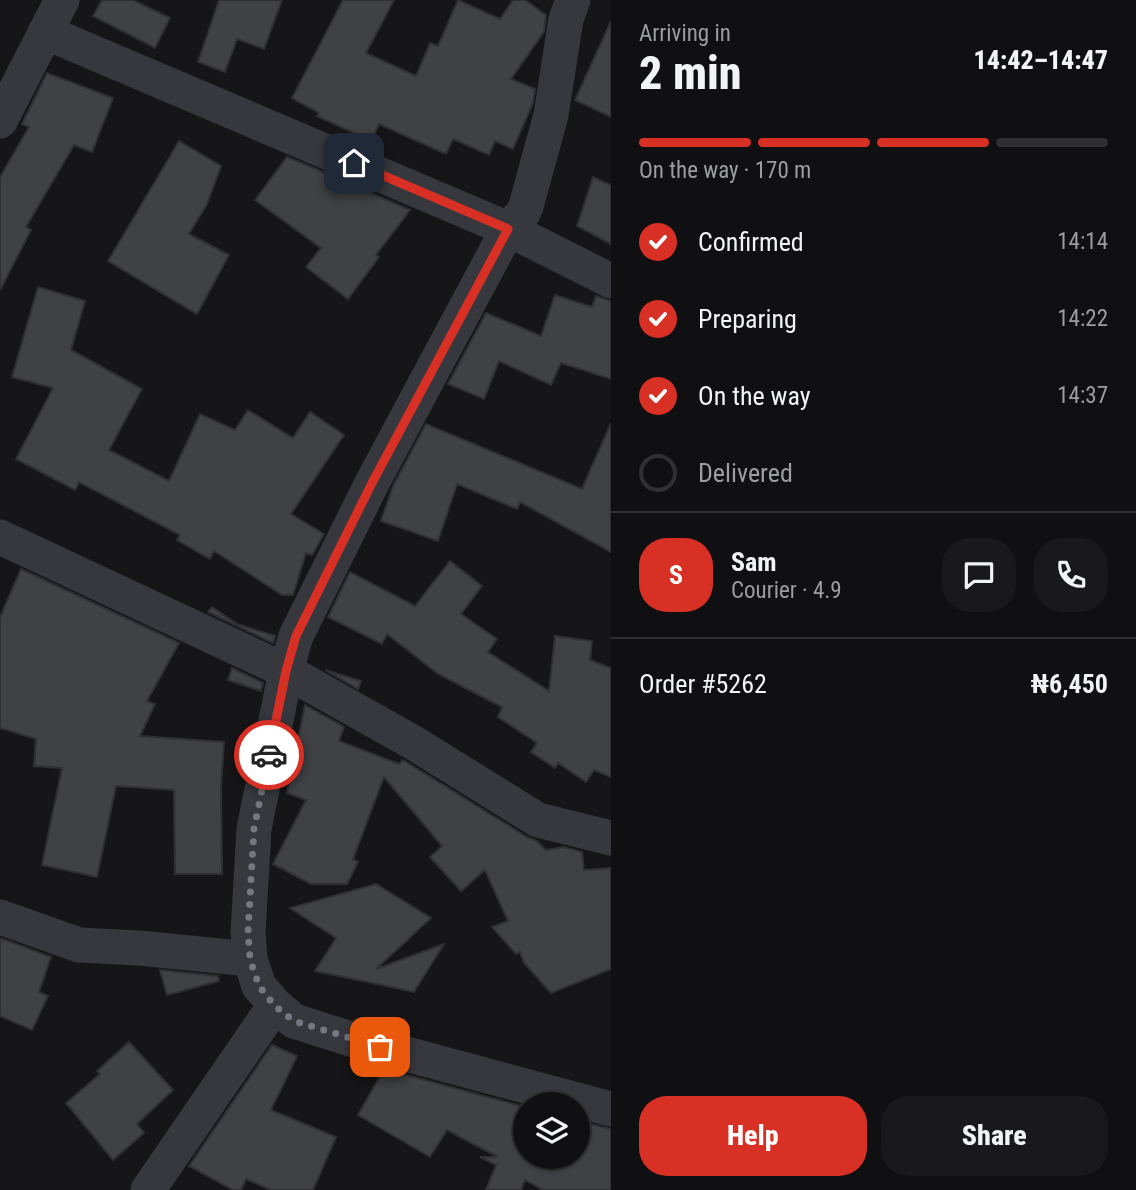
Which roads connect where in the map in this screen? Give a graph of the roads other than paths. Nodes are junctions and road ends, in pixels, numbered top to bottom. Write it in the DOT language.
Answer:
graph roads {
  1 [pos="62,0"];
  2 [pos="573,0"];
  3 [pos="45,32"];
  4 [pos="9,81"];
  5 [pos="0,121"];
  6 [pos="508,229"];
  7 [pos="611,281"];
  8 [pos="0,537"];
  9 [pos="286,671"];
  10 [pos="611,838"];
  11 [pos="0,917"];
  12 [pos="250,959"];
  13 [pos="275,1006"];
  14 [pos="611,1110"];
  15 [pos="148,1190"];
  1 -- 3 [label="street"];
  2 -- 6 [label="street"];
  3 -- 4 [label="street"];
  3 -- 6 [label="street"];
  4 -- 5 [label="street"];
  6 -- 7 [label="street"];
  6 -- 9 [label="street"];
  8 -- 9 [label="street"];
  9 -- 10 [label="street"];
  9 -- 12 [label="street"];
  11 -- 12 [label="street"];
  12 -- 13 [label="street"];
  13 -- 14 [label="street"];
  13 -- 15 [label="street"];
}
